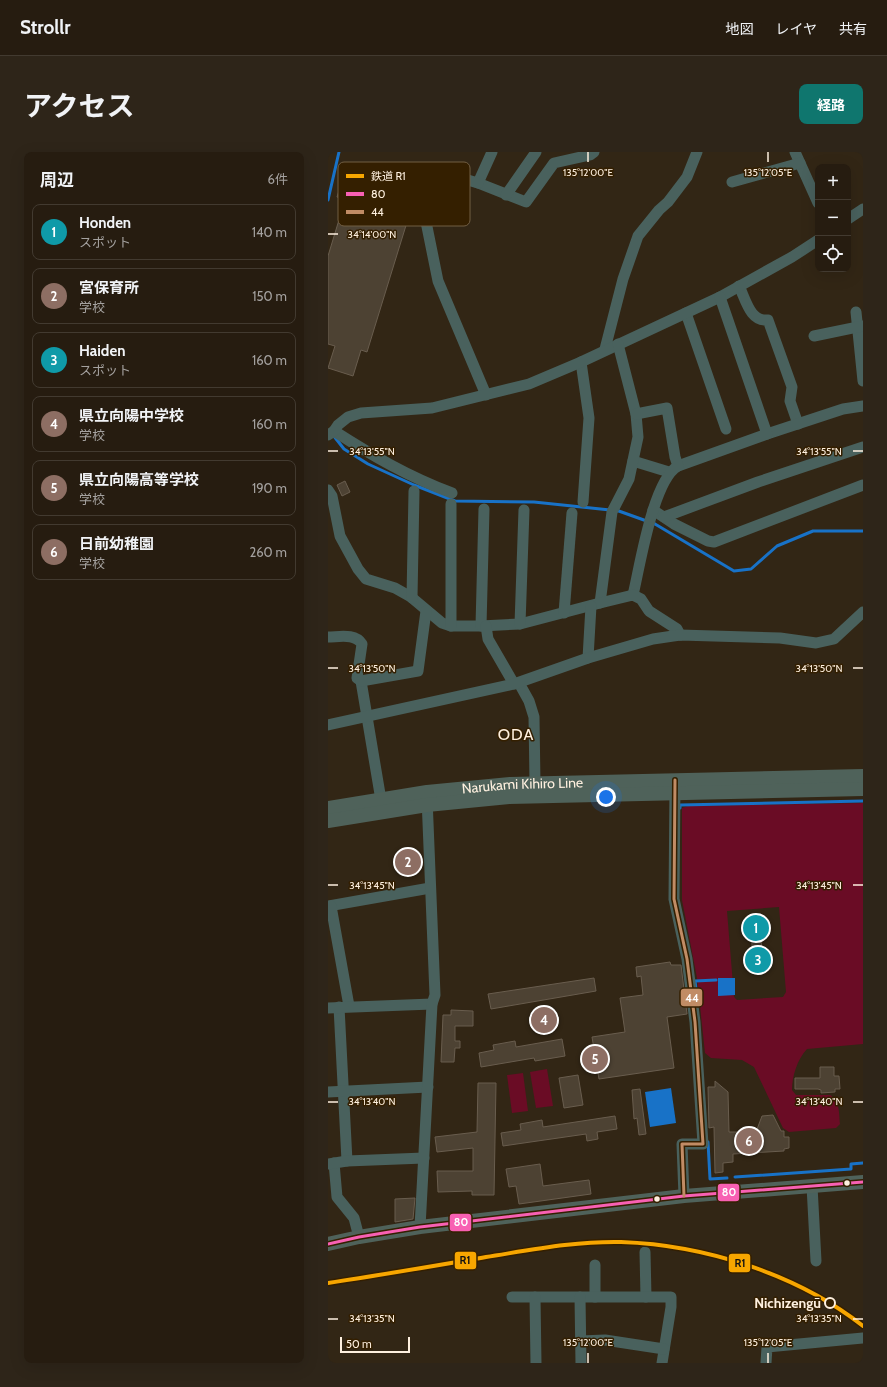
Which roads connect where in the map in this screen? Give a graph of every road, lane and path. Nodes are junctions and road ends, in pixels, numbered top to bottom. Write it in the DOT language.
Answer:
graph roads {
  1 [pos="492,152"];
  2 [pos="536,152"];
  3 [pos="594,152"];
  4 [pos="697,152"];
  5 [pos="795,152"];
  6 [pos="800,163"];
  7 [pos="470,181"];
  8 [pos="732,182"];
  9 [pos="478,183"];
  10 [pos="506,195"];
  11 [pos="817,200"];
  12 [pos="863,209"];
  13 [pos="851,217"];
  14 [pos="426,226"];
  15 [pos="815,242"];
  16 [pos="739,286"];
  17 [pos="720,297"];
  18 [pos="856,312"];
  19 [pos="686,313"];
  20 [pos="860,326"];
  21 [pos="814,336"];
  22 [pos="618,344"];
  23 [pos="605,349"];
  24 [pos="581,362"];
  25 [pos="863,381"];
  26 [pos="486,395"];
  27 [pos="863,406"];
  28 [pos="636,414"];
  29 [pos="798,424"];
  30 [pos="726,429"];
  31 [pos="331,433"];
  32 [pos="767,434"];
  33 [pos="863,447"];
  34 [pos="633,461"];
  35 [pos="674,469"];
  36 [pos="863,485"];
  37 [pos="328,490"];
  38 [pos="414,491"];
  39 [pos="583,502"];
  40 [pos="484,509"];
  41 [pos="524,510"];
  42 [pos="653,510"];
  43 [pos="572,513"];
  44 [pos="664,517"];
  45 [pos="633,595"];
  46 [pos="412,598"];
  47 [pos="595,605"];
  48 [pos="426,612"];
  49 [pos="863,612"];
  50 [pos="564,613"];
  51 [pos="520,624"];
  52 [pos="451,626"];
  53 [pos="484,626"];
  54 [pos="680,635"];
  55 [pos="328,637"];
  56 [pos="588,658"];
  57 [pos="361,681"];
  58 [pos="517,683"];
  59 [pos="366,718"];
  60 [pos="328,725"];
  61 [pos="863,776"];
  62 [pos="535,783"];
  63 [pos="675,786"];
  64 [pos="863,789"];
  65 [pos="427,798"];
  66 [pos="382,804"];
  67 [pos="328,808"];
  68 [pos="328,821"];
  69 [pos="430,888"];
  70 [pos="330,906"];
  71 [pos="432,1004"];
  72 [pos="344,1006"];
  73 [pos="328,1008"];
  74 [pos="428,1087"];
  75 [pos="343,1091"];
  76 [pos="328,1092"];
  77 [pos="424,1158"];
  78 [pos="346,1161"];
  79 [pos="331,1164"];
  80 [pos="863,1182"];
  81 [pos="812,1186"];
  82 [pos="684,1196"];
  83 [pos="420,1228"];
  84 [pos="359,1237"];
  85 [pos="328,1244"];
  86 [pos="645,1252"];
  87 [pos="816,1261"];
  88 [pos="595,1265"];
  89 [pos="512,1297"];
  90 [pos="535,1297"];
  91 [pos="580,1297"];
  92 [pos="595,1297"];
  93 [pos="646,1297"];
  94 [pos="863,1338"];
  95 [pos="581,1341"];
  96 [pos="664,1349"];
  97 [pos="536,1363"];
  98 [pos="581,1363"];
  99 [pos="662,1363"];
  100 [pos="766,1363"];
  1 -- 9 [label="street"];
  2 -- 10 [label="street"];
  3 -- 10 [label="street"];
  4 -- 23 [label="street"];
  5 -- 6 [label="street"];
  6 -- 8 [label="street"];
  6 -- 11 [label="street"];
  7 -- 9 [label="street"];
  9 -- 10 [label="street"];
  12 -- 13 [label="street"];
  14 -- 26 [label="street"];
  15 -- 16 [label="street"];
  16 -- 17 [label="street"];
  16 -- 29 [label="street"];
  17 -- 19 [label="street"];
  17 -- 32 [label="street"];
  18 -- 20 [label="street"];
  19 -- 22 [label="street"];
  19 -- 30 [label="street"];
  20 -- 21 [label="street"];
  20 -- 25 [label="street"];
  22 -- 23 [label="street"];
  22 -- 28 [label="street"];
  23 -- 24 [label="street"];
  24 -- 26 [label="street"];
  24 -- 39 [label="street"];
  26 -- 31 [label="street"];
  27 -- 29 [label="street"];
  28 -- 34 [label="street"];
  28 -- 35 [label="street"];
  29 -- 32 [label="street"];
  31 -- 52 [label="street"];
  32 -- 35 [label="street"];
  33 -- 44 [label="street"];
  34 -- 35 [label="street"];
  34 -- 47 [label="street"];
  35 -- 42 [label="street"];
  36 -- 44 [label="street"];
  37 -- 46 [label="street"];
  38 -- 46 [label="street"];
  40 -- 53 [label="street"];
  41 -- 51 [label="street"];
  42 -- 44 [label="street"];
  42 -- 45 [label="street"];
  43 -- 50 [label="street"];
  45 -- 47 [label="street"];
  45 -- 54 [label="street"];
  46 -- 48 [label="street"];
  47 -- 50 [label="street"];
  47 -- 56 [label="street"];
  48 -- 52 [label="street"];
  48 -- 57 [label="street"];
  49 -- 54 [label="street"];
  50 -- 51 [label="street"];
  51 -- 53 [label="street"];
  52 -- 53 [label="street"];
  53 -- 58 [label="street"];
  54 -- 56 [label="street"];
  55 -- 57 [label="street"];
  56 -- 58 [label="street"];
  57 -- 59 [label="street"];
  58 -- 59 [label="street"];
  58 -- 62 [label="street"];
  59 -- 60 [label="street"];
  59 -- 66 [label="street"];
  61 -- 63 [label="main road, Narukami Kihiro Line"];
  62 -- 63 [label="main road, Narukami Kihiro Line"];
  62 -- 65 [label="main road, Narukami Kihiro Line"];
  63 -- 64 [label="main road, Narukami Kihiro Line"];
  63 -- 65 [label="main road, Narukami Kihiro Line"];
  63 -- 82 [label="street"];
  65 -- 66 [label="main road, Narukami Kihiro Line"];
  65 -- 69 [label="street"];
  66 -- 67 [label="main road, Narukami Kihiro Line"];
  66 -- 68 [label="main road, Narukami Kihiro Line"];
  69 -- 70 [label="street"];
  69 -- 71 [label="street"];
  70 -- 72 [label="street"];
  71 -- 72 [label="street"];
  71 -- 74 [label="street"];
  72 -- 73 [label="street"];
  72 -- 75 [label="street"];
  74 -- 75 [label="street"];
  74 -- 77 [label="street"];
  75 -- 76 [label="street"];
  75 -- 78 [label="street"];
  77 -- 78 [label="street"];
  77 -- 83 [label="street"];
  78 -- 79 [label="street"];
  79 -- 84 [label="street"];
  80 -- 81 [label="main road"];
  81 -- 82 [label="main road"];
  81 -- 87 [label="street"];
  82 -- 83 [label="main road"];
  83 -- 84 [label="main road"];
  84 -- 85 [label="main road"];
  86 -- 93 [label="street"];
  88 -- 92 [label="street"];
  89 -- 90 [label="street"];
  90 -- 91 [label="street"];
  90 -- 97 [label="street"];
  91 -- 92 [label="street"];
  91 -- 95 [label="street"];
  92 -- 93 [label="street"];
  93 -- 96 [label="street"];
  94 -- 100 [label="street"];
  95 -- 96 [label="street"];
  95 -- 98 [label="street"];
  96 -- 99 [label="street"];
}
